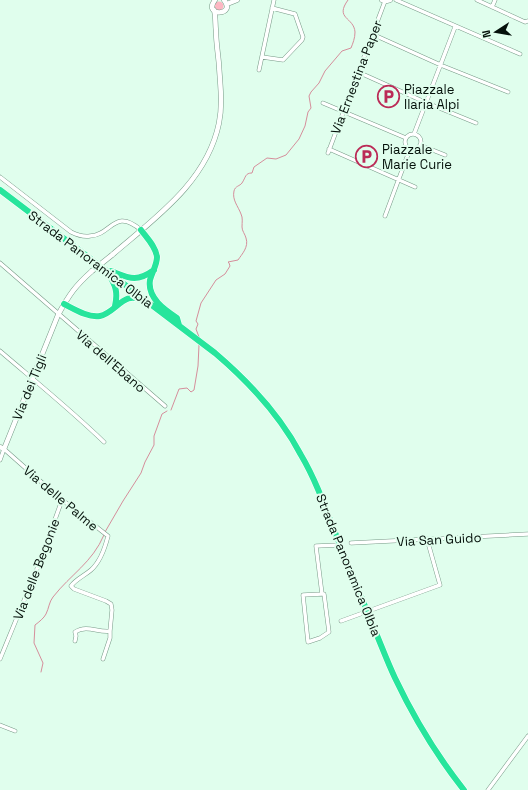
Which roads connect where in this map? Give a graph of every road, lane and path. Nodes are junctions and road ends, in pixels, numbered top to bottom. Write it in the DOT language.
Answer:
graph roads {
  1 [pos="237,0"];
  2 [pos="274,0"];
  3 [pos="386,0"];
  4 [pos="396,0"];
  5 [pos="476,0"];
  6 [pos="495,0"];
  7 [pos="214,1"];
  8 [pos="225,1"];
  9 [pos="492,7"];
  10 [pos="272,8"];
  11 [pos="214,10"];
  12 [pos="222,13"];
  13 [pos="527,22"];
  14 [pos="455,27"];
  15 [pos="216,30"];
  16 [pos="372,34"];
  17 [pos="520,54"];
  18 [pos="262,57"];
  19 [pos="441,65"];
  20 [pos="259,70"];
  21 [pos="358,72"];
  22 [pos="508,92"];
  23 [pos="323,103"];
  24 [pos="427,103"];
  25 [pos="343,112"];
  26 [pos="476,123"];
  27 [pos="414,134"];
  28 [pos="406,138"];
  29 [pos="420,145"];
  30 [pos="410,149"];
  31 [pos="445,155"];
  32 [pos="0,177"];
  33 [pos="398,180"];
  34 [pos="415,187"];
  35 [pos="0,190"];
  36 [pos="385,216"];
  37 [pos="141,230"];
  38 [pos="0,263"];
  39 [pos="105,269"];
  40 [pos="154,270"];
  41 [pos="64,304"];
  42 [pos="115,306"];
  43 [pos="58,315"];
  44 [pos="172,320"];
  45 [pos="180,326"];
  46 [pos="0,351"];
  47 [pos="32,380"];
  48 [pos="165,406"];
  49 [pos="104,442"];
  50 [pos="2,448"];
  51 [pos="0,460"];
  52 [pos="62,500"];
  53 [pos="528,534"];
  54 [pos="427,539"];
  55 [pos="351,543"];
  56 [pos="340,545"];
  57 [pos="322,594"];
  58 [pos="341,621"];
  59 [pos="110,631"];
  60 [pos="75,641"];
  61 [pos="0,659"];
  62 [pos="103,659"];
  63 [pos="0,725"];
  64 [pos="15,731"];
  65 [pos="528,736"];
  66 [pos="464,790"];
  67 [pos="488,790"];
  1 -- 8 [label="street"];
  2 -- 10 [label="street"];
  3 -- 16 [label="street, Via Ernestina Paper"];
  4 -- 14 [label="street"];
  5 -- 9 [label="street"];
  6 -- 9 [label="street"];
  7 -- 11 [label="street, Via dei Tigli"];
  8 -- 12 [label="street"];
  9 -- 13 [label="street"];
  10 -- 18 [label="street"];
  10 -- 18 [label="street"];
  11 -- 12 [label="street"];
  11 -- 15 [label="street, Via dei Tigli"];
  12 -- 15 [label="street"];
  14 -- 17 [label="street"];
  14 -- 19 [label="street"];
  15 -- 37 [label="street, Via dei Tigli"];
  16 -- 19 [label="street"];
  16 -- 21 [label="street, Via Ernestina Paper"];
  18 -- 20 [label="street"];
  19 -- 22 [label="street"];
  19 -- 24 [label="street"];
  21 -- 24 [label="street"];
  21 -- 25 [label="street, Via Ernestina Paper"];
  23 -- 25 [label="street"];
  24 -- 26 [label="street"];
  24 -- 27 [label="street"];
  25 -- 28 [label="street"];
  25 -- 33 [label="street, Via Ernestina Paper"];
  27 -- 28 [label="street"];
  27 -- 29 [label="street"];
  28 -- 30 [label="street"];
  29 -- 30 [label="street"];
  29 -- 31 [label="street"];
  30 -- 33 [label="street"];
  32 -- 37 [label="street"];
  33 -- 34 [label="street"];
  33 -- 36 [label="street"];
  35 -- 39 [label="highway, Strada Panoramica Olbia"];
  37 -- 40 [label="highway"];
  37 -- 41 [label="street, Via dei Tigli, bridge"];
  38 -- 43 [label="street, Via dell'Ebano"];
  39 -- 40 [label="highway"];
  39 -- 42 [label="highway"];
  39 -- 44 [label="highway, Strada Panoramica Olbia"];
  40 -- 45 [label="highway"];
  41 -- 42 [label="highway"];
  41 -- 43 [label="street, Via dei Tigli"];
  42 -- 44 [label="highway"];
  43 -- 47 [label="street, Via dei Tigli"];
  43 -- 48 [label="street, Via dell'Ebano"];
  44 -- 45 [label="highway, Strada Panoramica Olbia"];
  45 -- 56 [label="highway, Strada Panoramica Olbia"];
  46 -- 47 [label="street"];
  47 -- 49 [label="street"];
  47 -- 50 [label="street, Via dei Tigli"];
  50 -- 51 [label="street, Via dei Tigli"];
  50 -- 52 [label="street, Via delle Palme"];
  52 -- 59 [label="street, Via delle Palme"];
  52 -- 61 [label="street, Via delle Begonie"];
  53 -- 54 [label="street, Via San Guido"];
  54 -- 55 [label="street, Via San Guido"];
  54 -- 58 [label="street"];
  56 -- 57 [label="street"];
  56 -- 66 [label="highway, Strada Panoramica Olbia, bridge"];
  57 -- 57 [label="street"];
  59 -- 60 [label="street"];
  59 -- 62 [label="street"];
  63 -- 64 [label="street"];
  65 -- 67 [label="street"];
}
